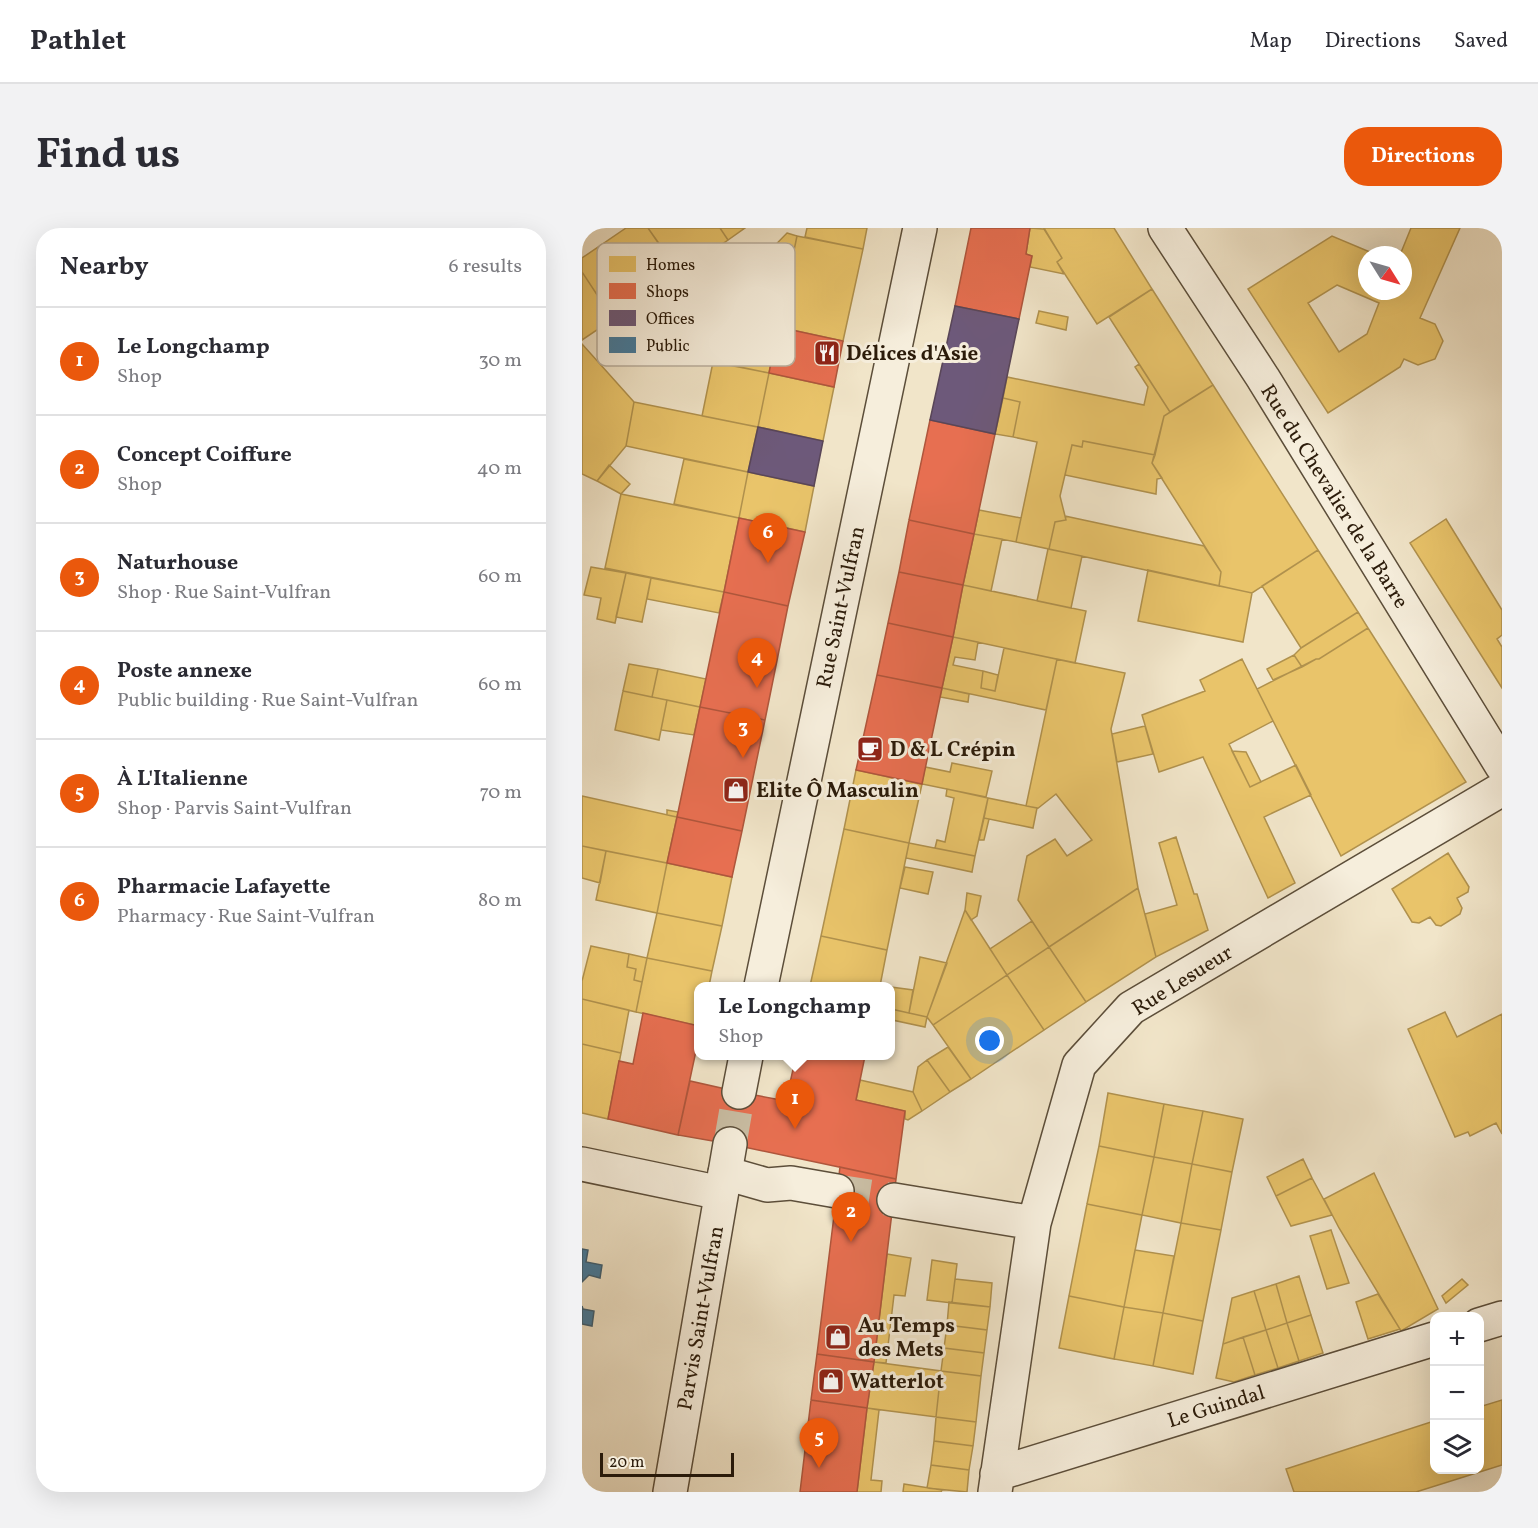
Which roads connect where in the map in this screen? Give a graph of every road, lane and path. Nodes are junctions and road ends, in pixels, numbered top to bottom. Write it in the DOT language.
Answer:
graph roads {
  1 [pos="920,228"];
  2 [pos="1165,228"];
  3 [pos="1502,766"];
  4 [pos="1502,789"];
  5 [pos="762,982"];
  6 [pos="745,1060"];
  7 [pos="739,1092"];
  8 [pos="582,1164"];
  9 [pos="725,1170"];
  10 [pos="837,1191"];
  11 [pos="894,1200"];
  12 [pos="1034,1223"];
  13 [pos="1502,1318"];
  14 [pos="1484,1323"];
  15 [pos="1430,1340"];
  16 [pos="996,1483"];
  17 [pos="670,1492"];
  1 -- 5 [label="street, Rue Saint-Vulfran"];
  2 -- 3 [label="street, Rue du Chevalier de la Barre"];
  4 -- 12 [label="street, Rue Lesueur"];
  6 -- 7 [label="street"];
  8 -- 9 [label="street"];
  9 -- 10 [label="street"];
  9 -- 17 [label="street, Parvis Saint-Vulfran"];
  11 -- 12 [label="street"];
  12 -- 16 [label="street, Rue Lesueur"];
  13 -- 14 [label="street"];
  15 -- 16 [label="street, Le Guindal"];
}
